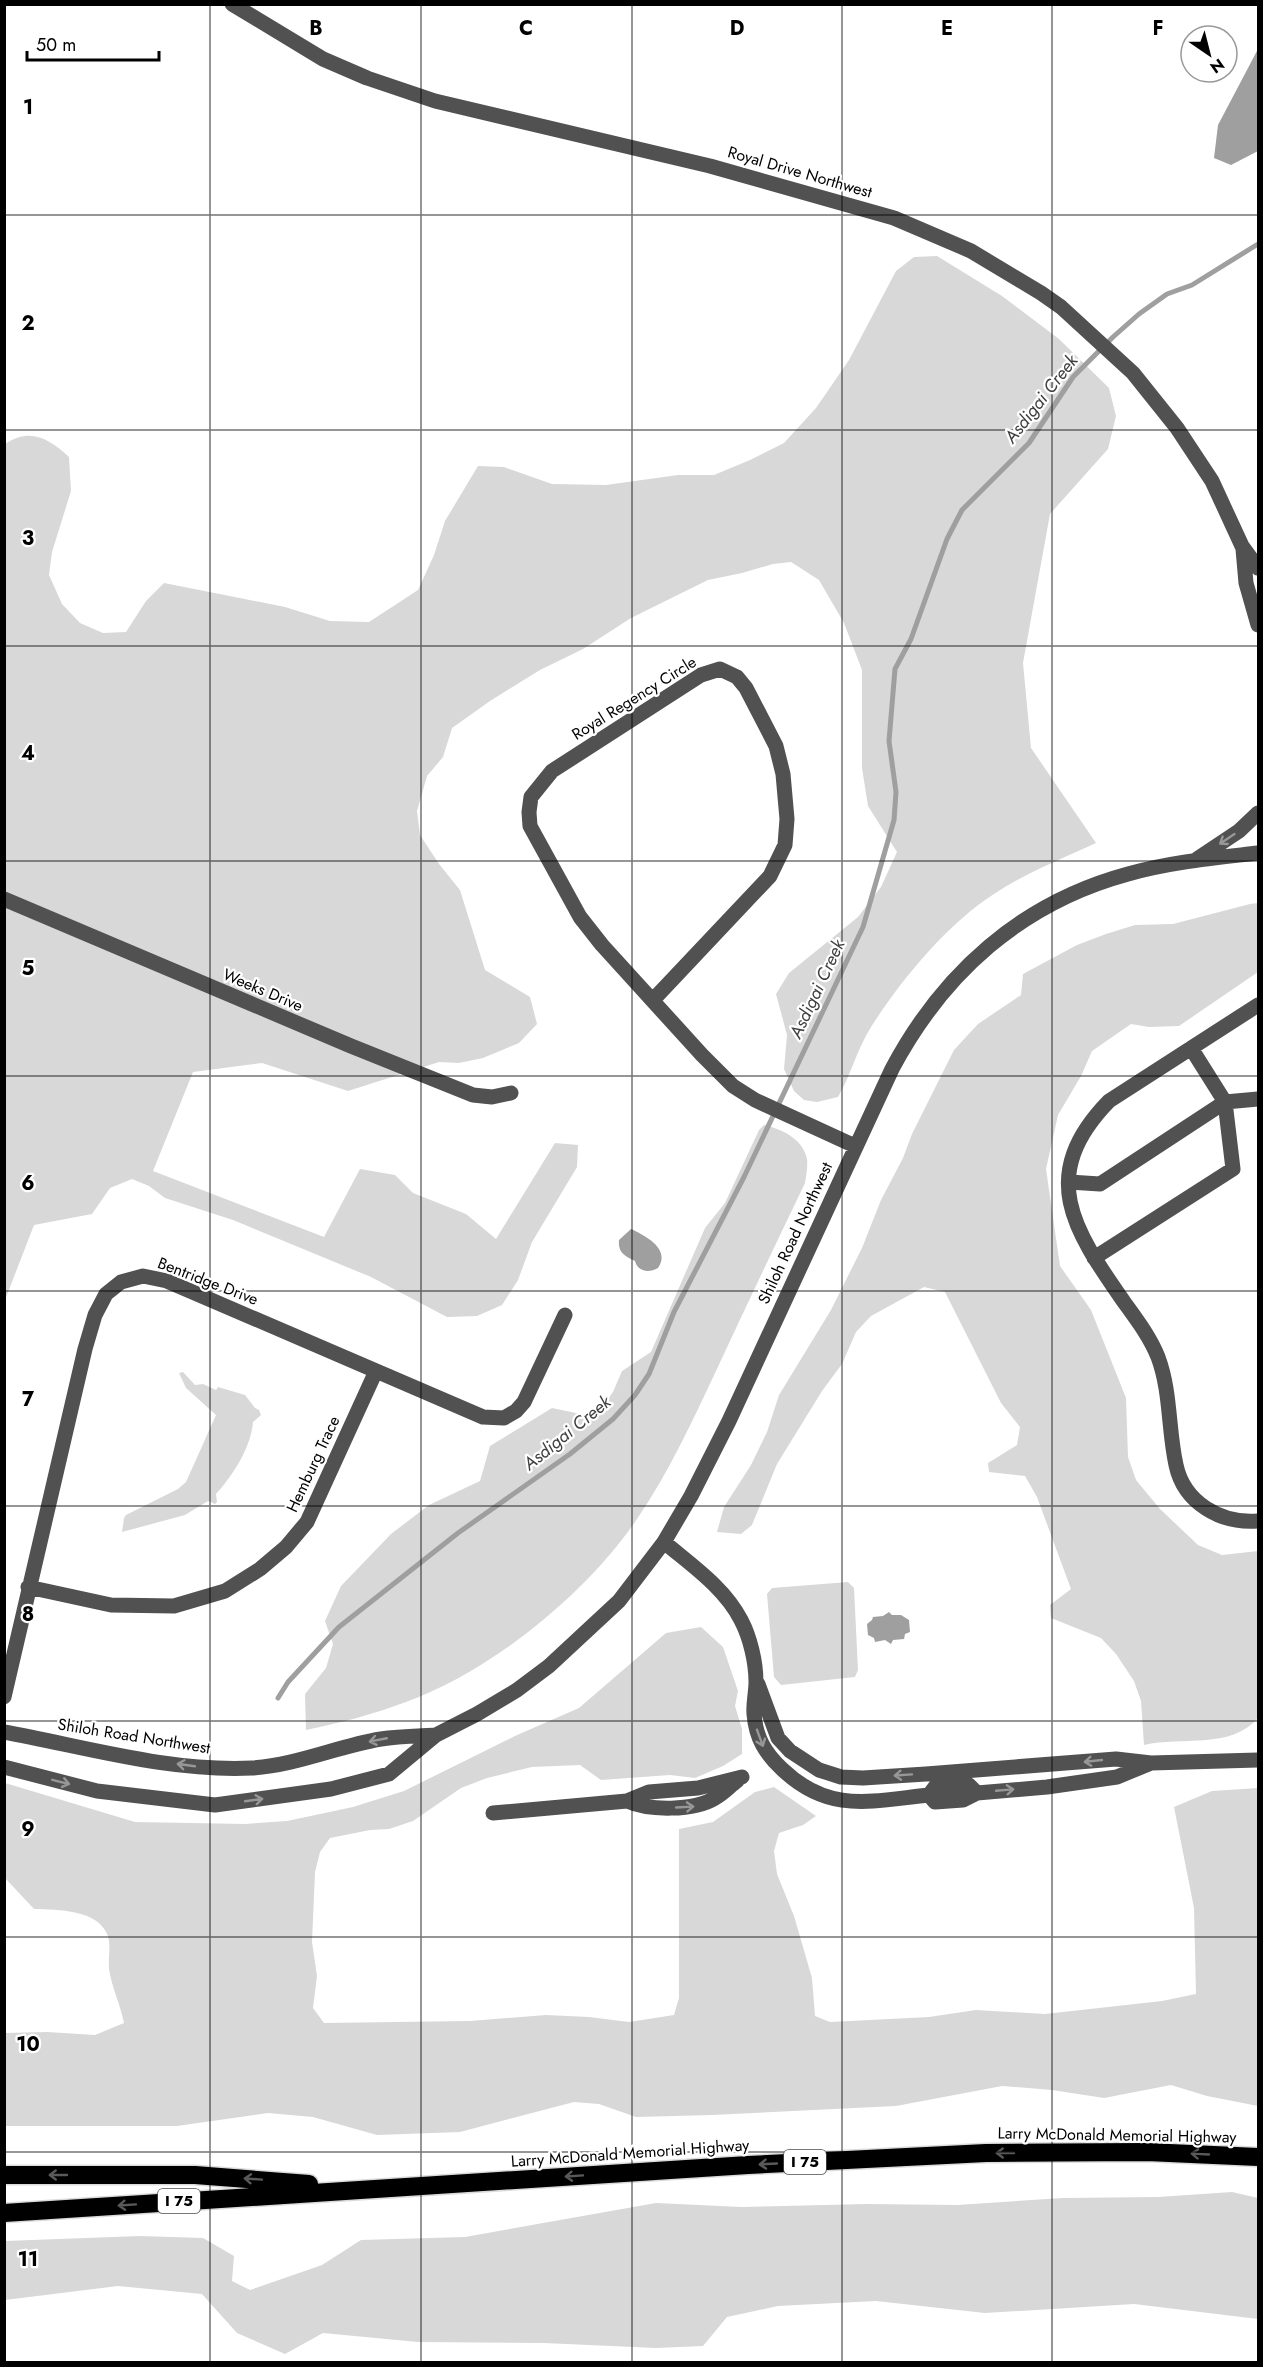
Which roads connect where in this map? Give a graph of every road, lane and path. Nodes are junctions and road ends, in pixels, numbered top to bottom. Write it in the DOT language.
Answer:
graph roads {
  1 [pos="232,4"];
  2 [pos="1242,546"];
  3 [pos="1258,568"];
  4 [pos="1258,625"];
  5 [pos="1258,813"];
  6 [pos="1258,853"];
  7 [pos="1192,862"];
  8 [pos="4,899"];
  9 [pos="653,1000"];
  10 [pos="1258,1005"];
  11 [pos="1191,1048"];
  12 [pos="511,1093"];
  13 [pos="1258,1099"];
  14 [pos="1225,1102"];
  15 [pos="855,1146"];
  16 [pos="1069,1182"];
  17 [pos="1094,1258"];
  18 [pos="565,1315"];
  19 [pos="376,1371"];
  20 [pos="1258,1521"];
  21 [pos="664,1542"];
  22 [pos="28,1587"];
  23 [pos="756,1680"];
  24 [pos="4,1696"];
  25 [pos="4,1732"];
  26 [pos="436,1735"];
  27 [pos="1258,1760"];
  28 [pos="1151,1763"];
  29 [pos="4,1767"];
  30 [pos="627,1801"];
  31 [pos="493,1813"];
  32 [pos="1258,2157"];
  33 [pos="4,2175"];
  34 [pos="353,2190"];
  35 [pos="4,2213"];
  1 -- 2 [label="street, Royal Drive Northwest"];
  2 -- 3 [label="street, Royal Drive Northwest"];
  2 -- 4 [label="street, Royal Drive Northwest"];
  5 -- 7 [label="street, one-way"];
  6 -- 7 [label="street, Shiloh Road Northwest"];
  7 -- 15 [label="street, Shiloh Road Northwest"];
  8 -- 12 [label="street, Weeks Drive"];
  9 -- 9 [label="street, Royal Regency Circle"];
  9 -- 15 [label="street, Royal Regency Circle"];
  10 -- 11 [label="street"];
  11 -- 14 [label="street"];
  11 -- 16 [label="street"];
  13 -- 14 [label="street"];
  14 -- 16 [label="street"];
  14 -- 17 [label="street"];
  15 -- 21 [label="street, Shiloh Road Northwest"];
  16 -- 17 [label="street"];
  17 -- 20 [label="street"];
  18 -- 19 [label="street, Bentridge Drive"];
  19 -- 22 [label="street, Hemburg Trace"];
  19 -- 22 [label="street, Bentridge Drive"];
  21 -- 23 [label="street"];
  21 -- 26 [label="street, Shiloh Road Northwest"];
  22 -- 24 [label="street, Bentridge Drive"];
  28 -- 23 [label="street, one-way"];
  23 -- 28 [label="street, one-way"];
  26 -- 25 [label="street, Shiloh Road Northwest, one-way"];
  29 -- 26 [label="street, Shiloh Road Northwest, one-way"];
  27 -- 28 [label="street"];
  30 -- 30 [label="street, one-way"];
  30 -- 31 [label="street"];
  32 -- 34 [label="highway, Larry McDonald Memorial Highway / I 75, one-way"];
  34 -- 33 [label="highway, one-way"];
  34 -- 35 [label="highway, Larry McDonald Memorial Highway / I 75, one-way"];
}
